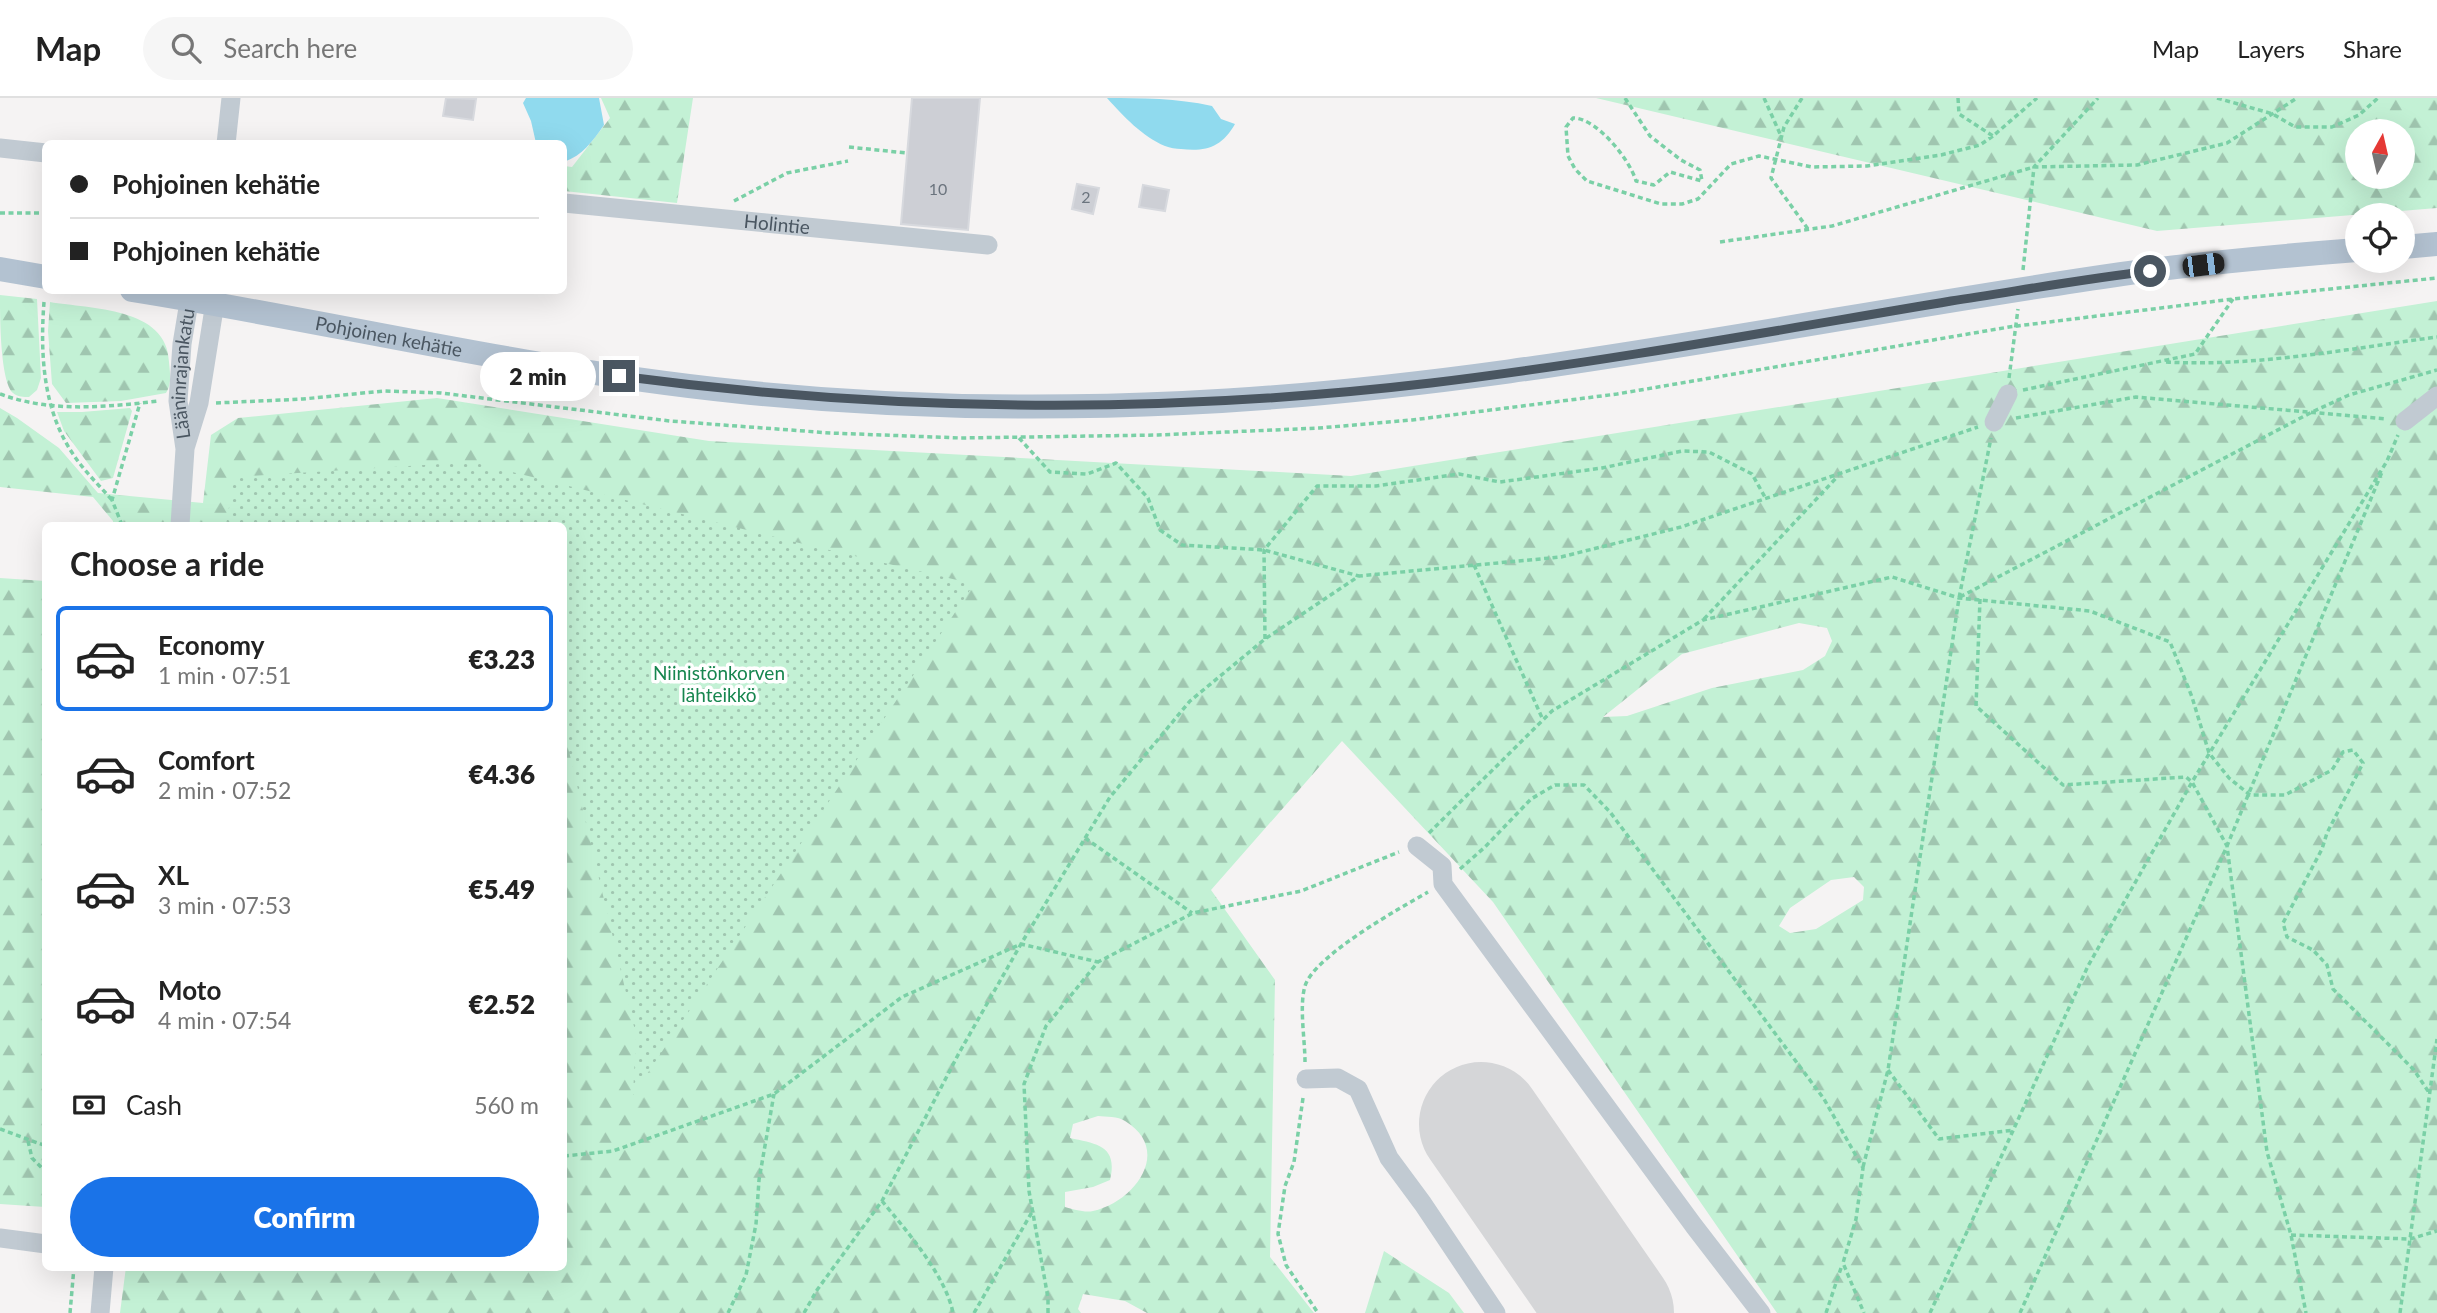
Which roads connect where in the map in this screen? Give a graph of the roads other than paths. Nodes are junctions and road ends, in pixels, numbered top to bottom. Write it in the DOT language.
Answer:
graph roads {
  1 [pos="231,98"];
  2 [pos="226,140"];
  3 [pos="0,148"];
  4 [pos="42,153"];
  5 [pos="567,203"];
  6 [pos="2437,244"];
  7 [pos="988,245"];
  8 [pos="2415,246"];
  9 [pos="2345,251"];
  10 [pos="0,270"];
  11 [pos="42,276"];
  12 [pos="190,295"];
  13 [pos="216,297"];
  14 [pos="2008,394"];
  15 [pos="2437,397"];
  16 [pos="2405,421"];
  17 [pos="1994,422"];
  18 [pos="185,449"];
  19 [pos="180,522"];
  20 [pos="1417,846"];
  21 [pos="1306,1079"];
  22 [pos="0,1238"];
  23 [pos="42,1243"];
  24 [pos="104,1271"];
  25 [pos="100,1313"];
  26 [pos="1496,1313"];
  27 [pos="1761,1313"];
  1 -- 2 [label="street"];
  3 -- 4 [label="street"];
  5 -- 7 [label="street, Holintie"];
  6 -- 8 [label="main road"];
  9 -- 13 [label="main road, Pohjoinen kehätie"];
  10 -- 11 [label="main road"];
  12 -- 13 [label="main road, Pohjoinen kehätie"];
  12 -- 18 [label="street, Lääninrajankatu"];
  13 -- 18 [label="street, Lääninrajankatu"];
  14 -- 17 [label="street"];
  15 -- 16 [label="street"];
  18 -- 19 [label="street, Lääninrajankatu"];
  20 -- 27 [label="street"];
  21 -- 26 [label="street"];
  22 -- 23 [label="street"];
  24 -- 25 [label="street"];
}
